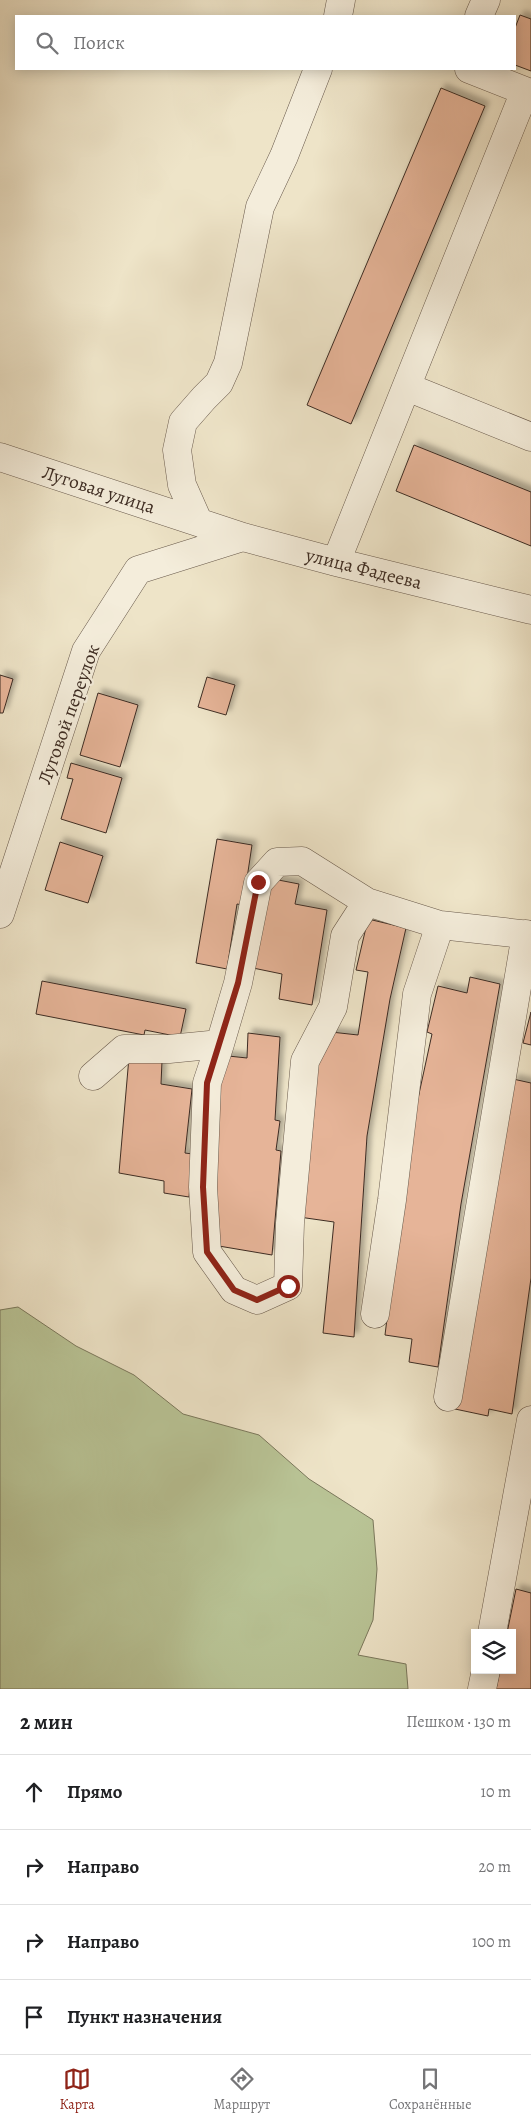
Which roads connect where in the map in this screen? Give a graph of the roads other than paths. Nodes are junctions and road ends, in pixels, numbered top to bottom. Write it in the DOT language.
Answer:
graph roads {
  1 [pos="340,0"];
  2 [pos="486,0"];
  3 [pos="338,15"];
  4 [pos="479,15"];
  5 [pos="318,70"];
  6 [pos="471,70"];
  7 [pos="407,387"];
  8 [pos="531,437"];
  9 [pos="0,457"];
  10 [pos="198,521"];
  11 [pos="243,537"];
  12 [pos="336,562"];
  13 [pos="531,610"];
  14 [pos="367,902"];
  15 [pos="0,914"];
  16 [pos="440,925"];
  17 [pos="529,934"];
  18 [pos="220,1044"];
  19 [pos="93,1076"];
  20 [pos="375,1314"];
  21 [pos="448,1397"];
  22 [pos="531,1420"];
  23 [pos="521,1537"];
  24 [pos="493,1629"];
  25 [pos="485,1674"];
  26 [pos="482,1689"];
  1 -- 3 [label="street"];
  2 -- 4 [label="street"];
  5 -- 10 [label="street"];
  6 -- 7 [label="street"];
  7 -- 8 [label="street"];
  7 -- 12 [label="street"];
  9 -- 10 [label="street, Луговая улица"];
  10 -- 11 [label="street, улица Фадеева"];
  11 -- 12 [label="street, улица Фадеева"];
  11 -- 15 [label="street, Луговой переулок"];
  12 -- 13 [label="street, улица Фадеева"];
  14 -- 16 [label="street"];
  14 -- 18 [label="street"];
  14 -- 18 [label="street"];
  16 -- 17 [label="street"];
  16 -- 20 [label="street"];
  17 -- 21 [label="street"];
  18 -- 19 [label="street"];
  22 -- 23 [label="street"];
  23 -- 24 [label="street"];
  25 -- 26 [label="street"];
}
